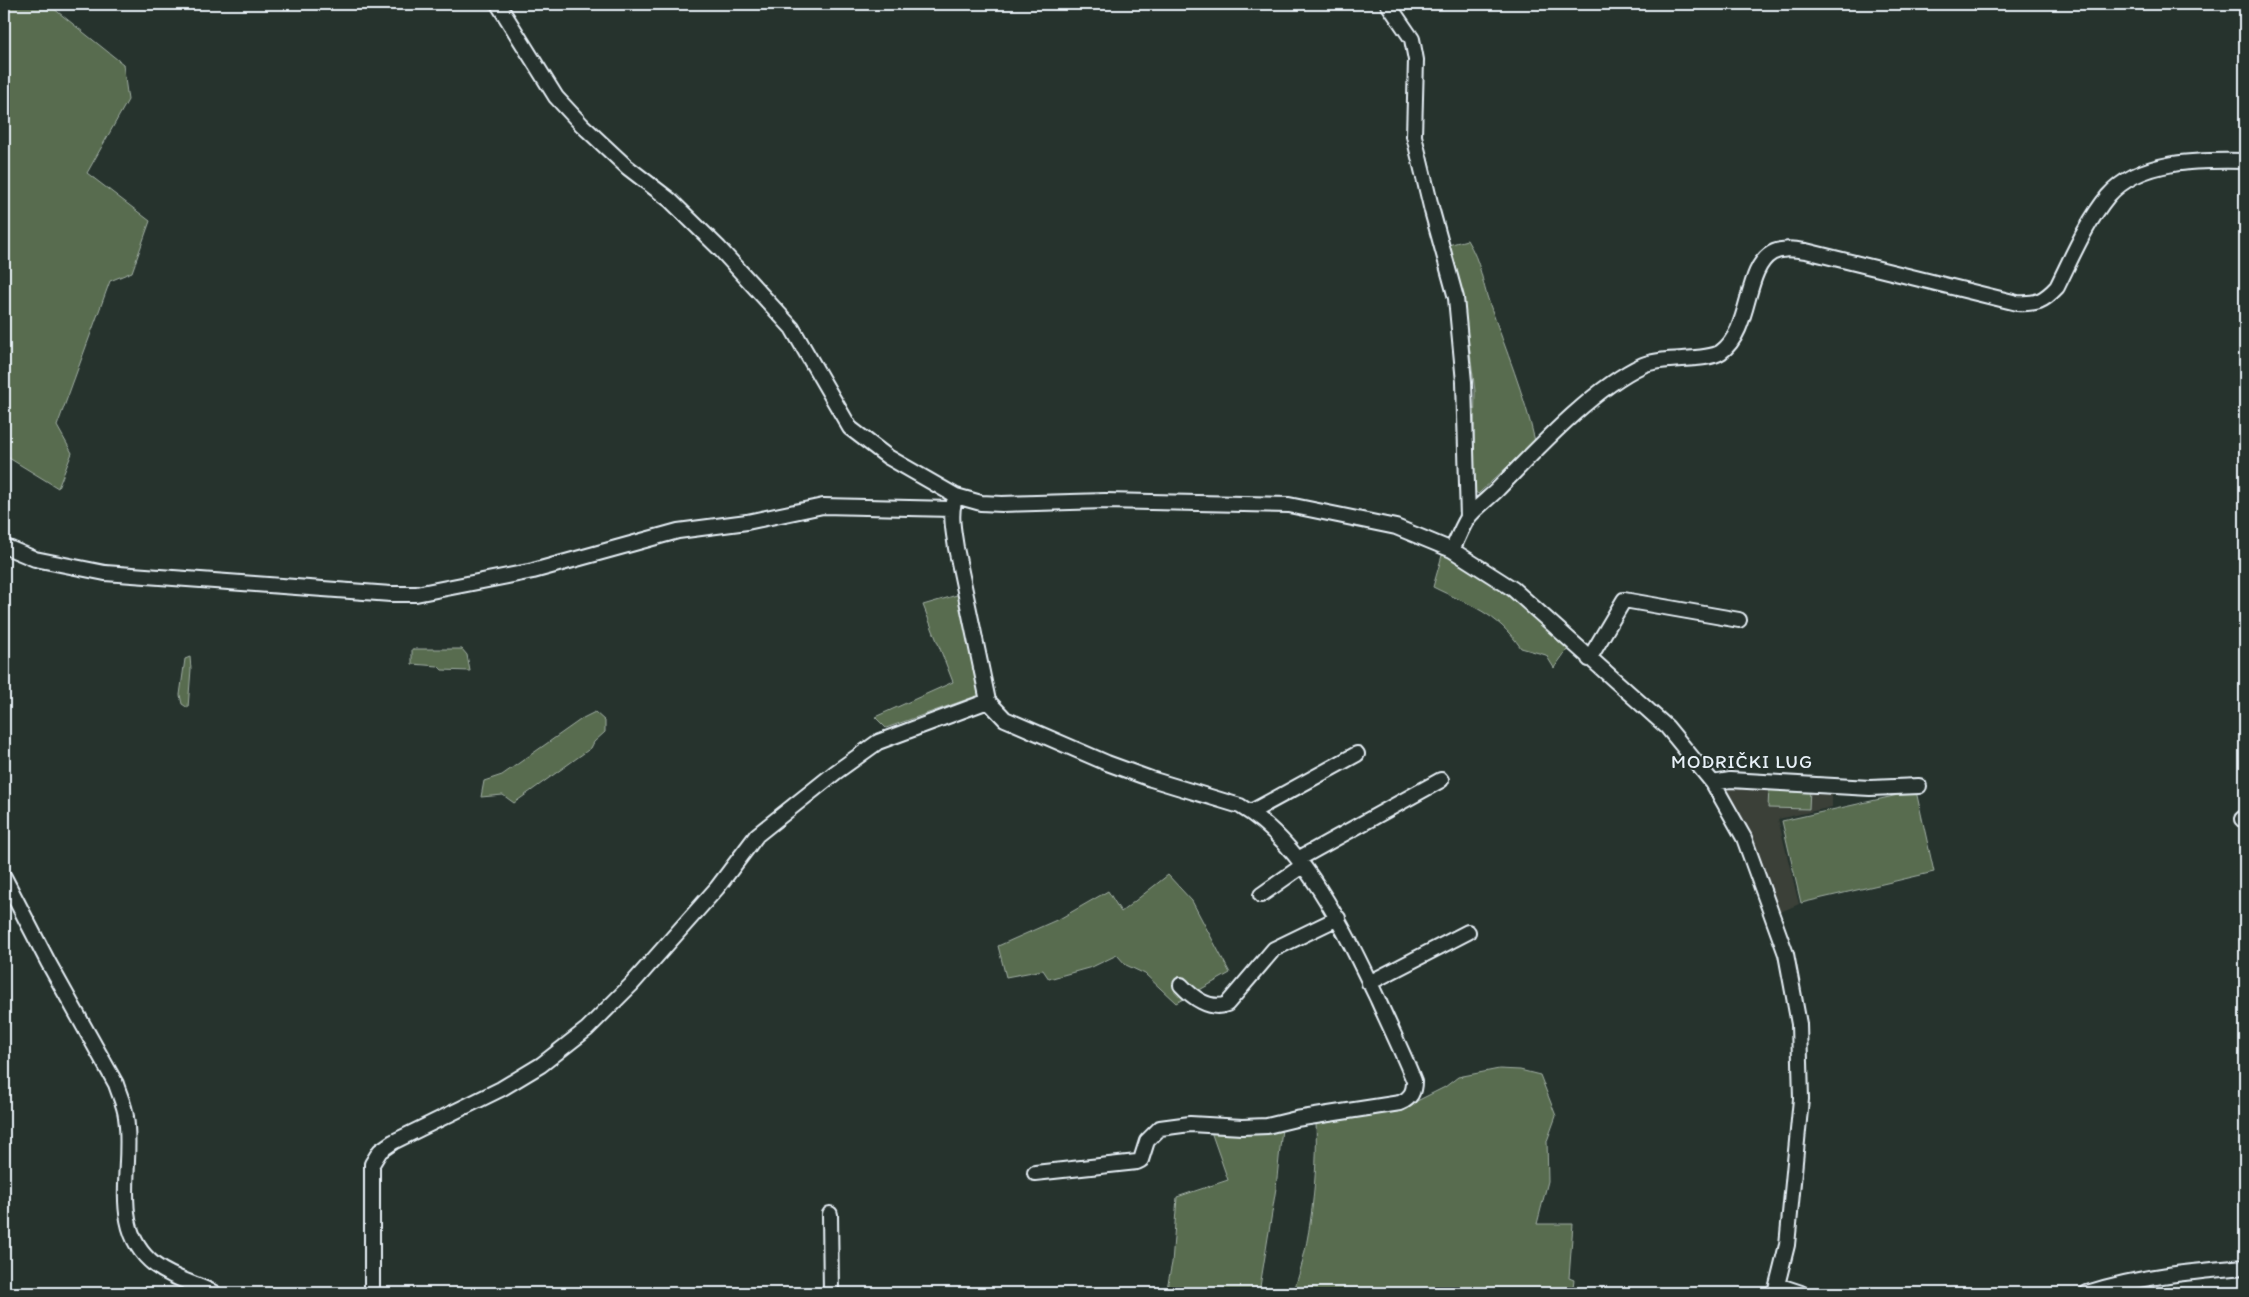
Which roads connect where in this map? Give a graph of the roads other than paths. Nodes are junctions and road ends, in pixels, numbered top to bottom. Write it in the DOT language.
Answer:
graph roads {
  1 [pos="498,4"];
  2 [pos="1388,4"];
  3 [pos="2245,161"];
  4 [pos="954,502"];
  5 [pos="1468,518"];
  6 [pos="4,546"];
  7 [pos="1452,550"];
  8 [pos="1739,620"];
  9 [pos="1589,659"];
  10 [pos="988,701"];
  11 [pos="1357,754"];
  12 [pos="1441,780"];
  13 [pos="1713,783"];
  14 [pos="1919,786"];
  15 [pos="1251,812"];
  16 [pos="1300,863"];
  17 [pos="4,877"];
  18 [pos="1261,895"];
  19 [pos="1338,918"];
  20 [pos="1468,932"];
  21 [pos="1369,983"];
  22 [pos="1181,985"];
  23 [pos="1035,1173"];
  24 [pos="830,1214"];
  25 [pos="2245,1267"];
  26 [pos="1776,1289"];
  27 [pos="214,1293"];
  28 [pos="372,1293"];
  29 [pos="831,1293"];
  30 [pos="1801,1293"];
  31 [pos="2087,1293"];
  1 -- 4 [label="street"];
  2 -- 5 [label="street"];
  3 -- 5 [label="street"];
  4 -- 6 [label="street"];
  4 -- 7 [label="street"];
  4 -- 10 [label="street"];
  5 -- 7 [label="street"];
  7 -- 9 [label="street"];
  8 -- 9 [label="street"];
  9 -- 13 [label="street"];
  10 -- 15 [label="street"];
  10 -- 28 [label="street"];
  11 -- 15 [label="street"];
  12 -- 16 [label="street"];
  13 -- 14 [label="street"];
  13 -- 26 [label="street"];
  15 -- 16 [label="street"];
  16 -- 18 [label="street"];
  16 -- 19 [label="street"];
  17 -- 27 [label="street"];
  19 -- 21 [label="street"];
  19 -- 22 [label="street"];
  20 -- 21 [label="street"];
  21 -- 23 [label="street"];
  24 -- 29 [label="street"];
  25 -- 31 [label="street"];
  26 -- 30 [label="street"];
}
